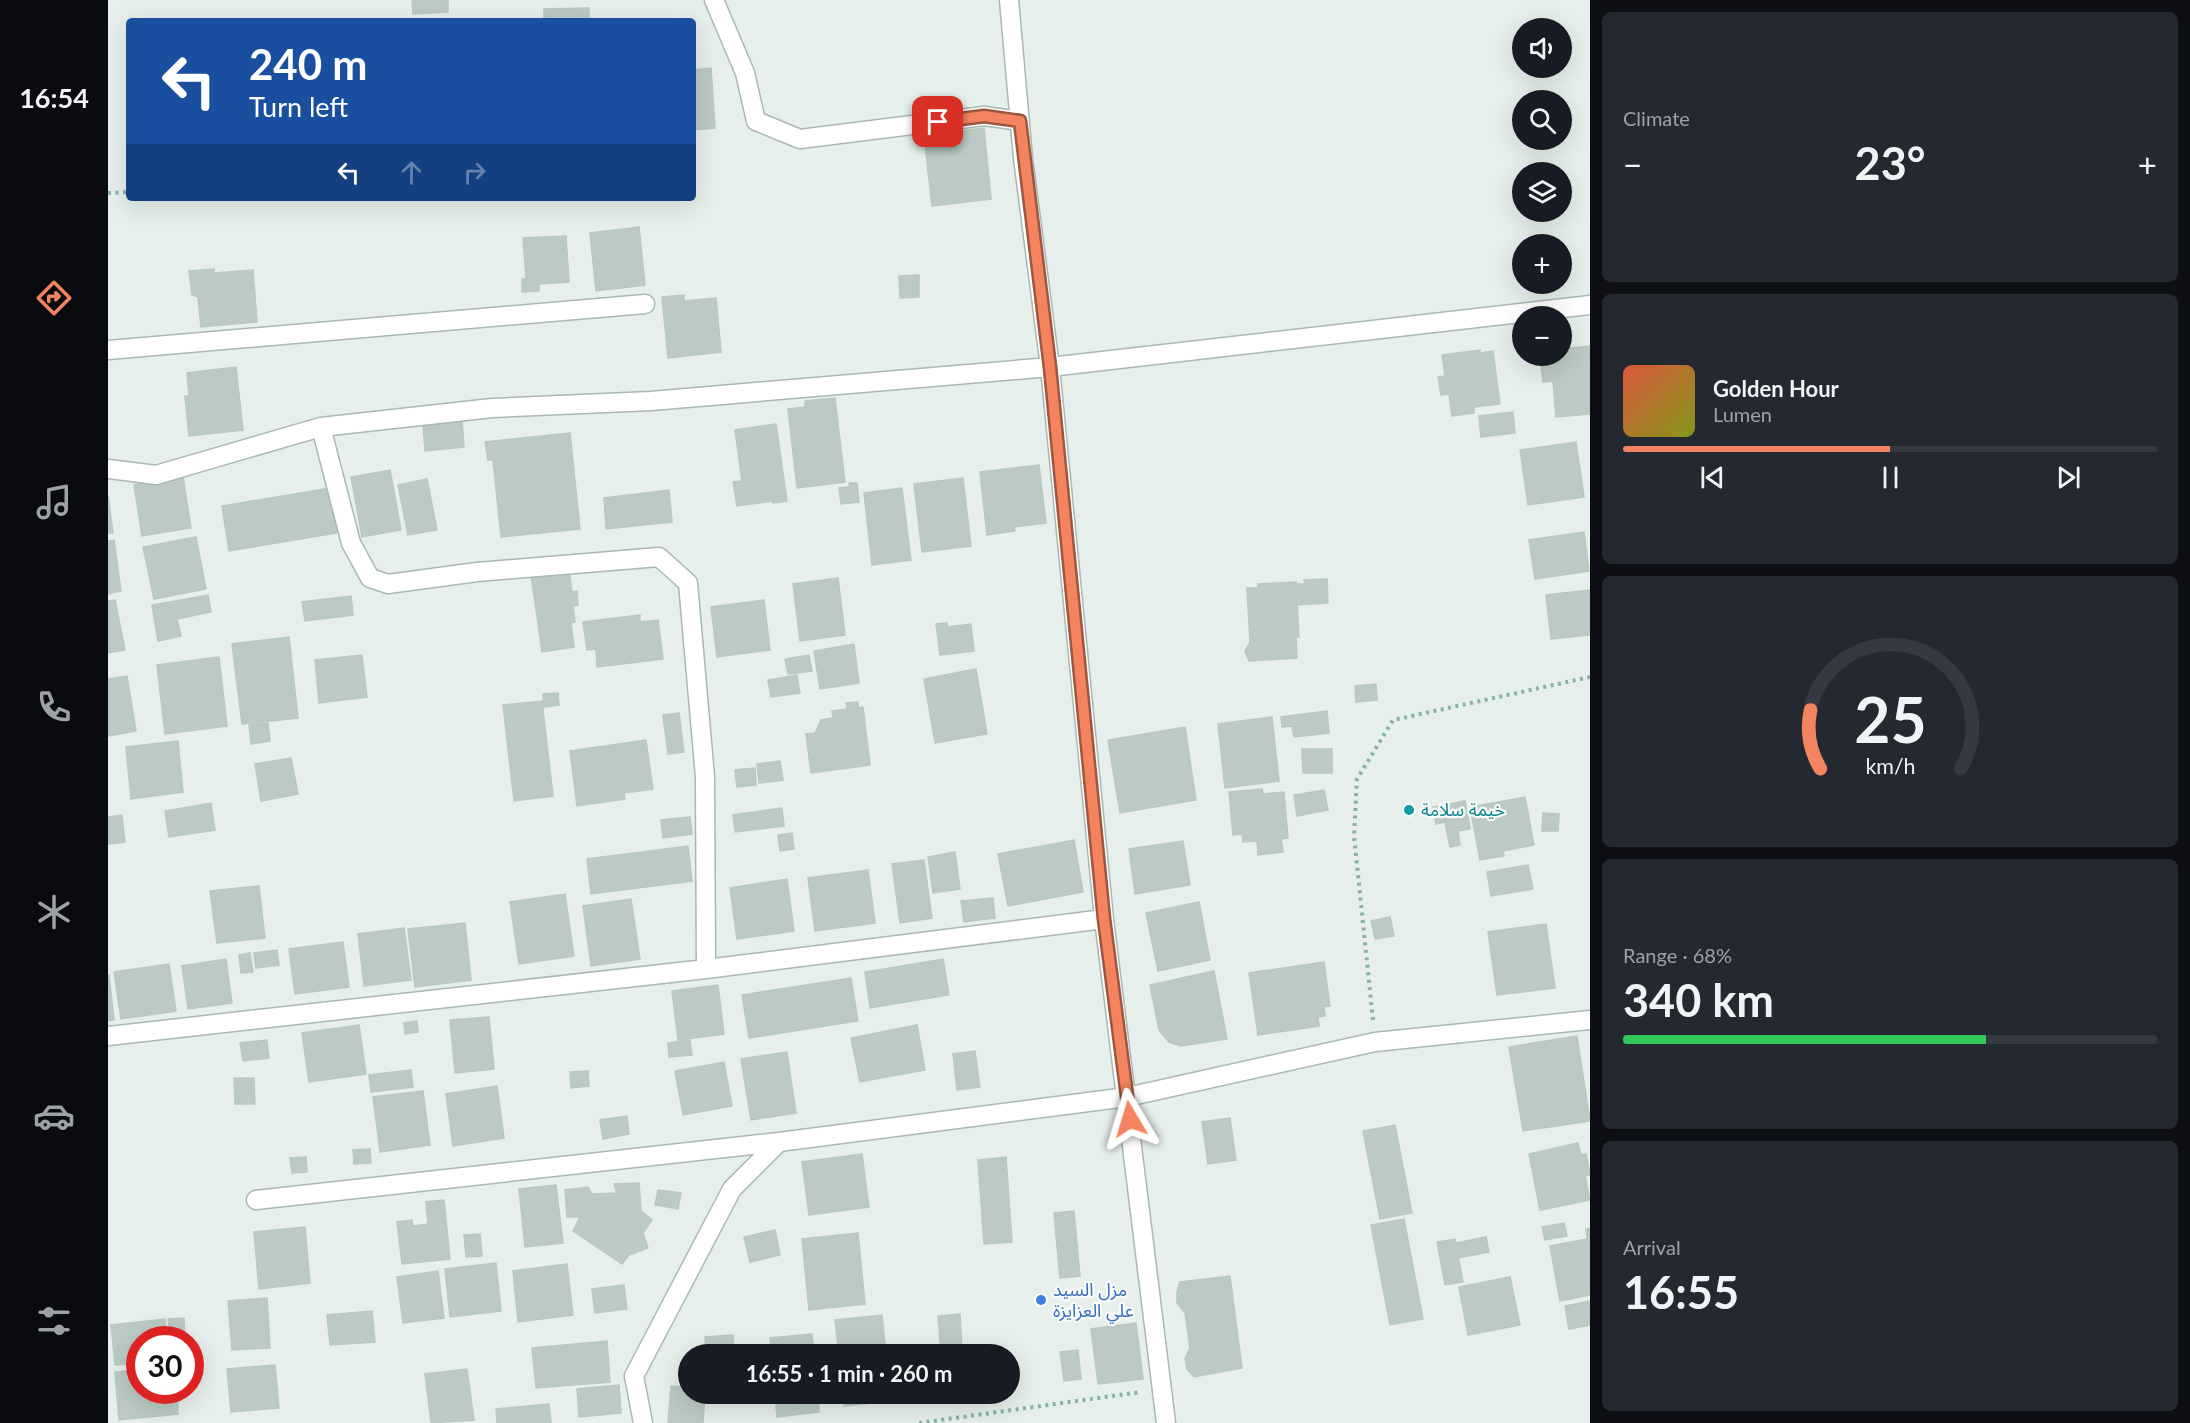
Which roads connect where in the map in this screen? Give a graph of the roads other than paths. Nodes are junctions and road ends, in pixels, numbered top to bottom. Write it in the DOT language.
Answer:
graph roads {
  1 [pos="714,0"];
  2 [pos="1009,0"];
  3 [pos="1020,121"];
  4 [pos="645,304"];
  5 [pos="1590,305"];
  6 [pos="108,350"];
  7 [pos="1050,367"];
  8 [pos="321,427"];
  9 [pos="108,469"];
  10 [pos="1104,919"];
  11 [pos="706,969"];
  12 [pos="1590,1020"];
  13 [pos="108,1036"];
  14 [pos="1127,1097"];
  15 [pos="779,1142"];
  16 [pos="256,1200"];
  17 [pos="643,1423"];
  18 [pos="1166,1423"];
  1 -- 3 [label="street"];
  2 -- 3 [label="street"];
  3 -- 7 [label="street"];
  4 -- 6 [label="street"];
  5 -- 7 [label="street"];
  7 -- 8 [label="street"];
  7 -- 10 [label="street"];
  8 -- 9 [label="street"];
  8 -- 11 [label="street"];
  10 -- 11 [label="street"];
  10 -- 14 [label="street"];
  11 -- 13 [label="street"];
  12 -- 14 [label="street"];
  14 -- 15 [label="street"];
  14 -- 18 [label="street"];
  15 -- 16 [label="street"];
  15 -- 17 [label="street"];
}
